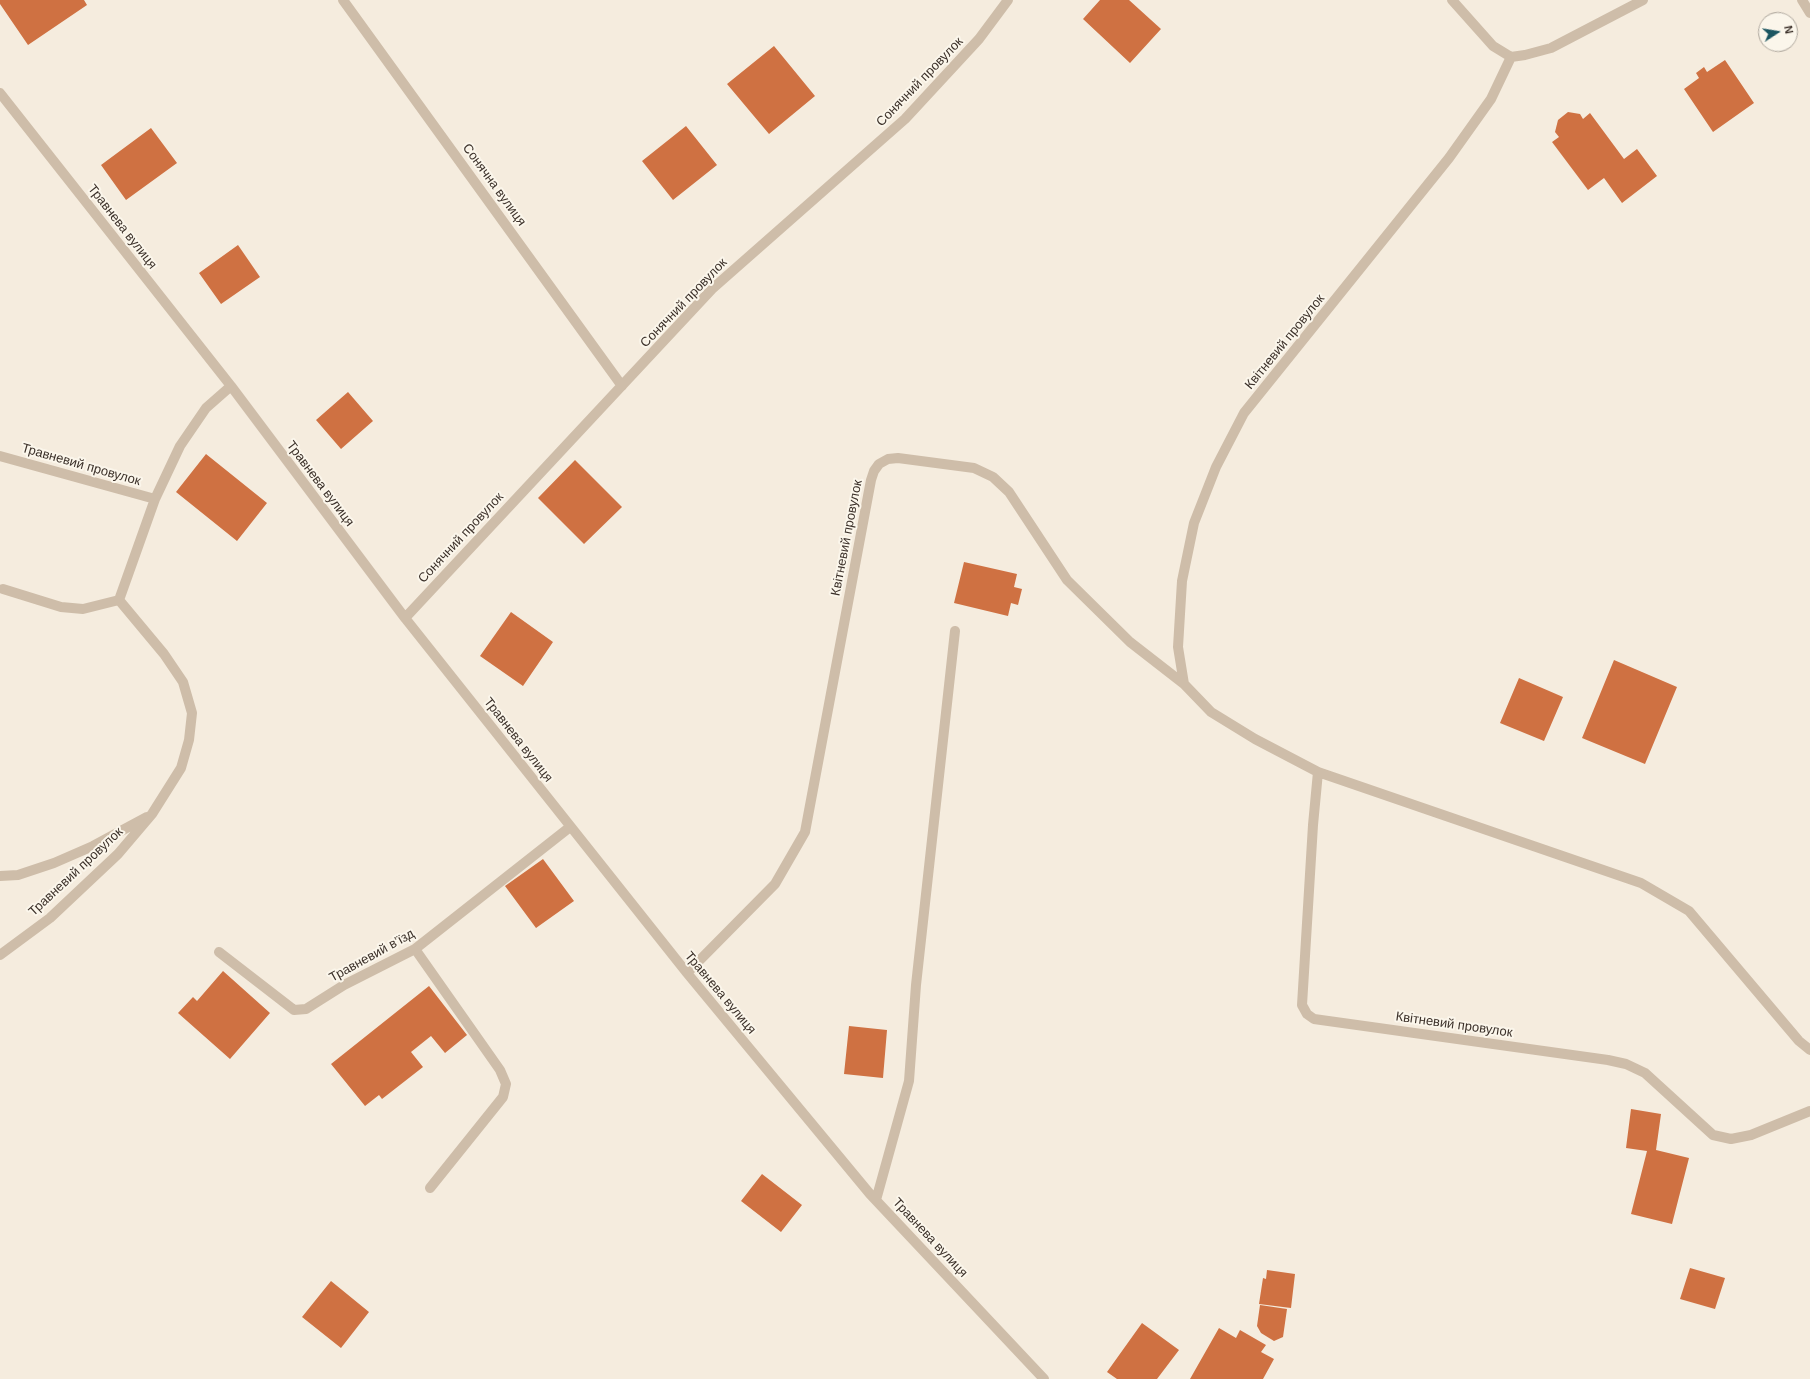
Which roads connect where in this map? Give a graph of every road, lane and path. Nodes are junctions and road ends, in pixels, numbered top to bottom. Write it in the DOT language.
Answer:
graph roads {
  1 [pos="343,0"];
  2 [pos="1008,0"];
  3 [pos="1452,0"];
  4 [pos="1643,0"];
  5 [pos="1802,0"];
  6 [pos="1810,14"];
  7 [pos="1511,57"];
  8 [pos="0,93"];
  9 [pos="231,386"];
  10 [pos="622,386"];
  11 [pos="0,456"];
  12 [pos="154,499"];
  13 [pos="2,589"];
  14 [pos="119,600"];
  15 [pos="405,618"];
  16 [pos="955,632"];
  17 [pos="1184,684"];
  18 [pos="1318,772"];
  19 [pos="152,814"];
  20 [pos="570,827"];
  21 [pos="0,876"];
  22 [pos="415,949"];
  23 [pos="219,952"];
  24 [pos="0,955"];
  25 [pos="687,973"];
  26 [pos="1810,1050"];
  27 [pos="1810,1111"];
  28 [pos="430,1188"];
  29 [pos="876,1200"];
  30 [pos="1044,1379"];
  1 -- 10 [label="street, Сонячна вулиця"];
  2 -- 10 [label="street, Сонячний провулок"];
  3 -- 7 [label="street"];
  4 -- 7 [label="street"];
  5 -- 6 [label="street"];
  7 -- 17 [label="street, Квітневий провулок"];
  8 -- 9 [label="street, Травнева вулиця"];
  9 -- 12 [label="street, Травневий провулок"];
  9 -- 15 [label="street, Травнева вулиця"];
  10 -- 15 [label="street, Сонячний провулок"];
  11 -- 12 [label="street, Травневий провулок"];
  12 -- 14 [label="street, Травневий провулок"];
  13 -- 14 [label="street"];
  14 -- 19 [label="street, Травневий провулок"];
  15 -- 20 [label="street, Травнева вулиця"];
  16 -- 29 [label="street"];
  17 -- 18 [label="street, Квітневий провулок"];
  17 -- 25 [label="street, Квітневий провулок"];
  18 -- 26 [label="street, Квітневий провулок"];
  18 -- 27 [label="street, Квітневий провулок"];
  19 -- 21 [label="street"];
  19 -- 24 [label="street, Травневий провулок"];
  20 -- 22 [label="street, Травневий в’їзд"];
  20 -- 25 [label="street, Травнева вулиця"];
  22 -- 23 [label="street, Травневий в’їзд"];
  22 -- 28 [label="street"];
  25 -- 29 [label="street, Травнева вулиця"];
  29 -- 30 [label="street, Травнева вулиця"];
}
